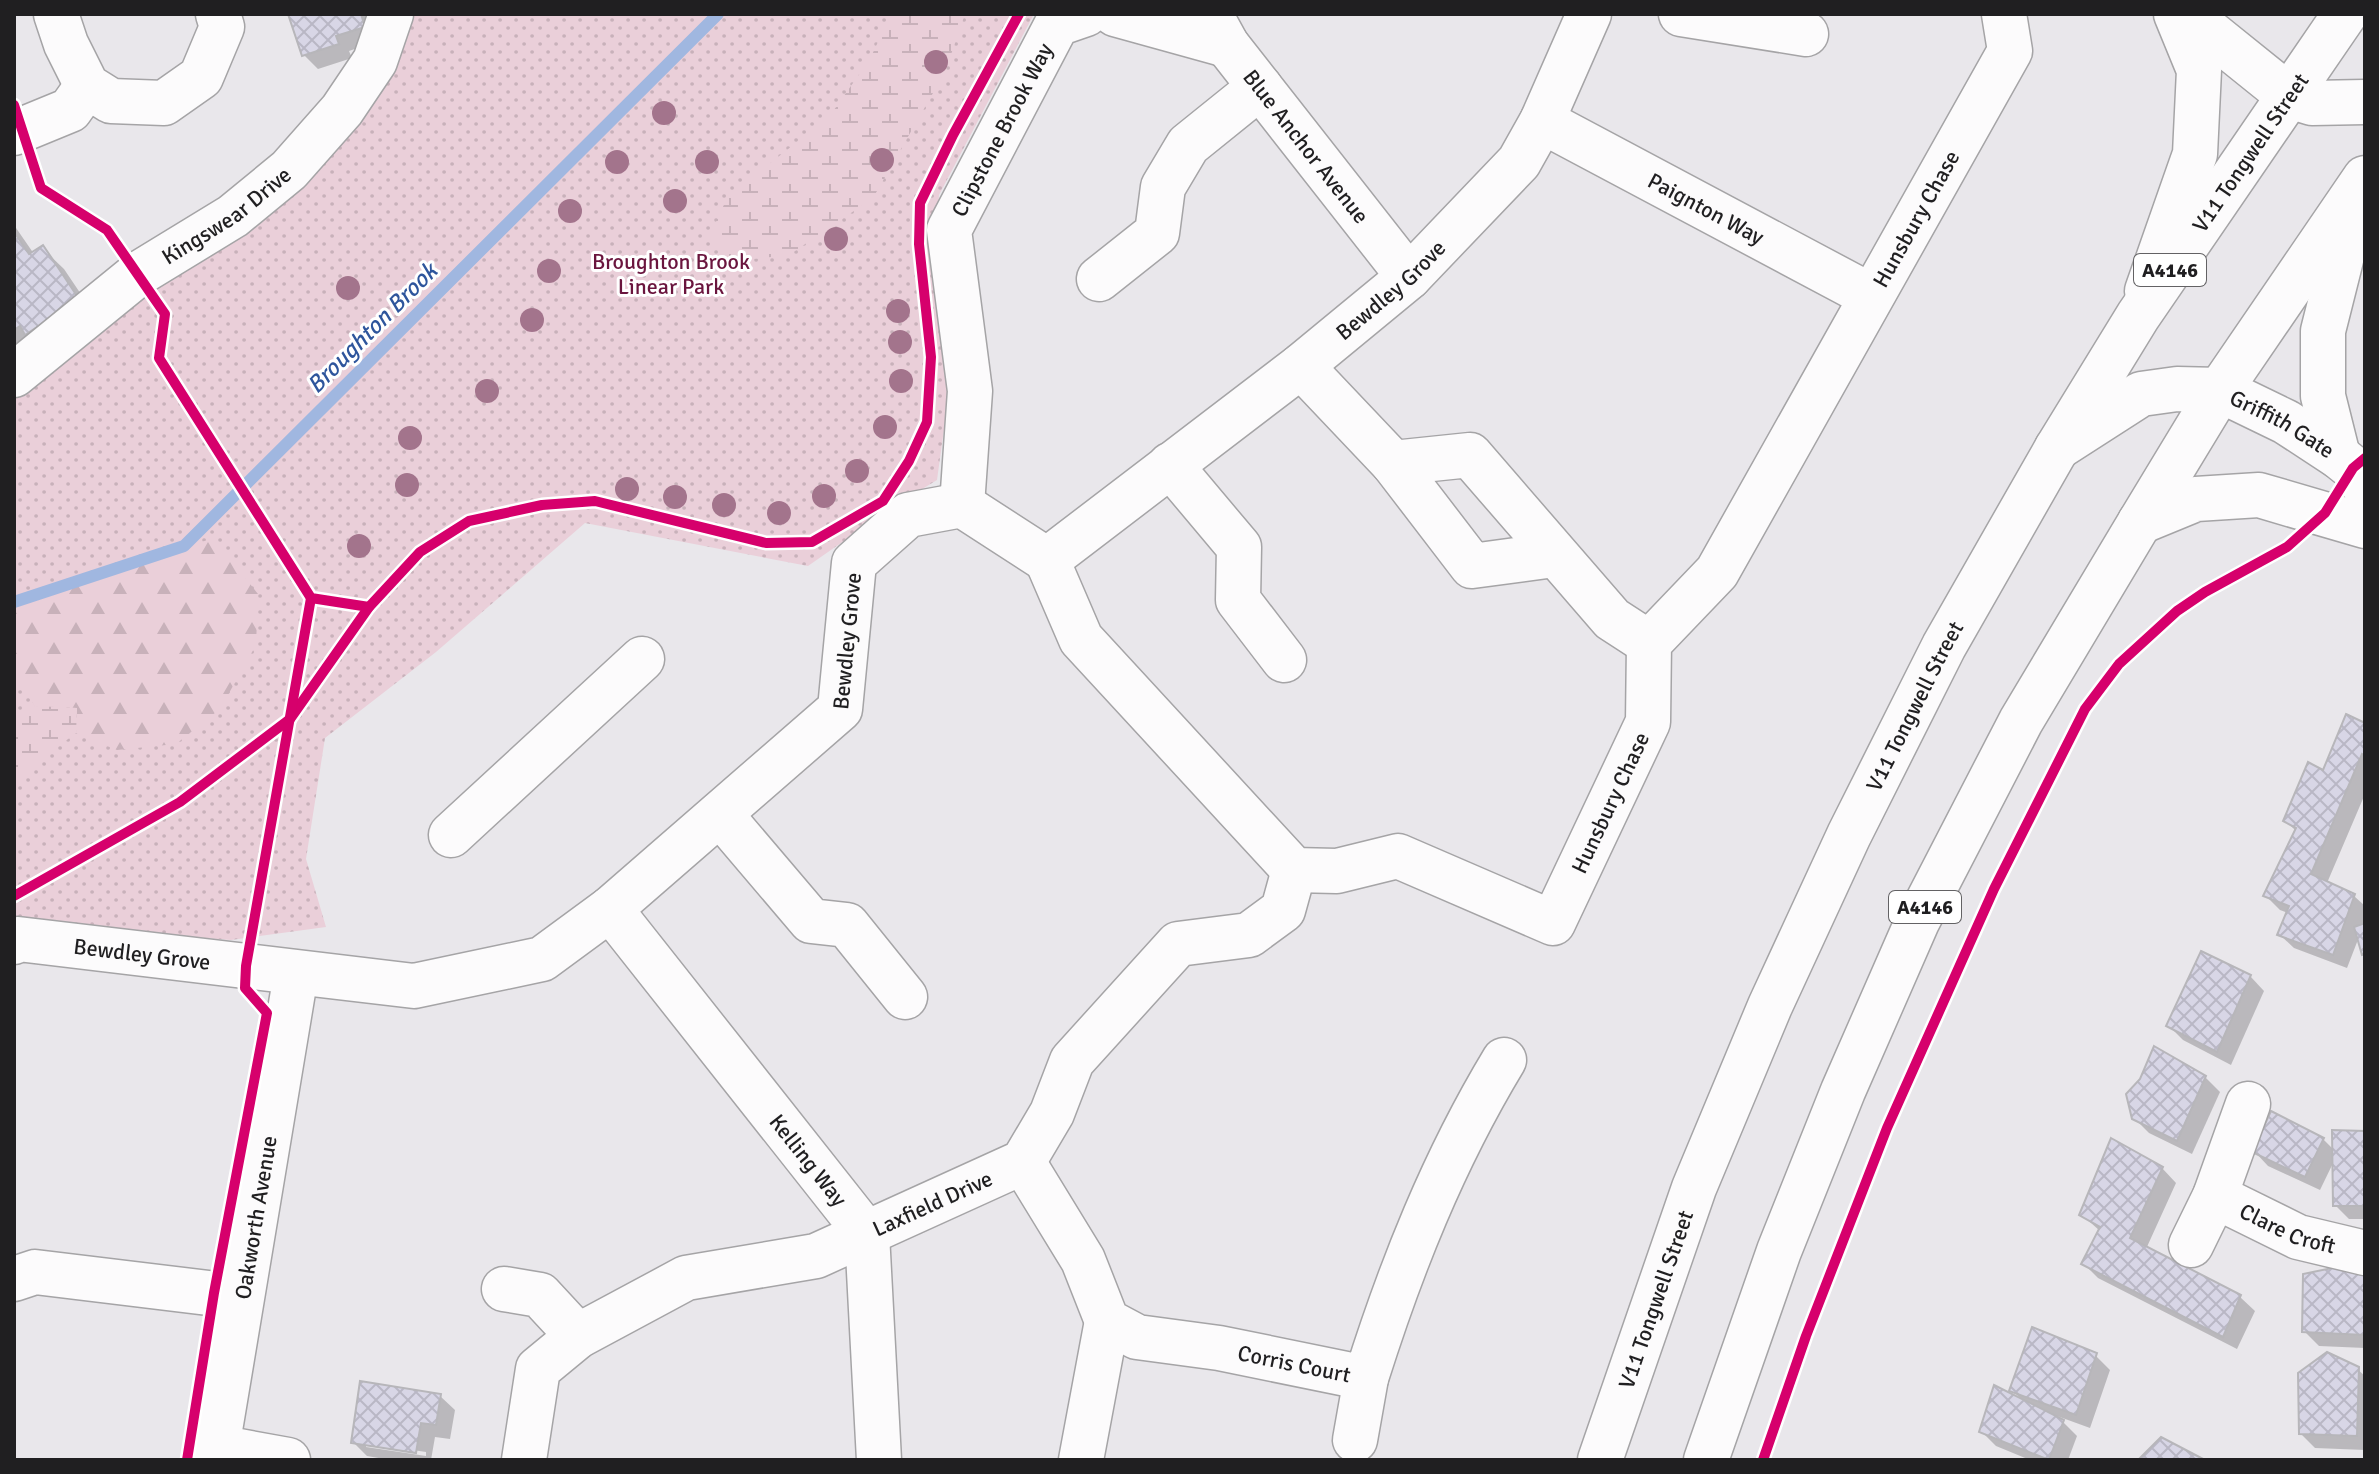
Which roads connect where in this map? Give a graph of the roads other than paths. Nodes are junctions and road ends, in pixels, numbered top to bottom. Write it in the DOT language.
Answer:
graph roads {
  1 [pos="56,14"];
  2 [pos="218,14"];
  3 [pos="391,14"];
  4 [pos="1086,14"];
  5 [pos="1115,14"];
  6 [pos="1589,14"];
  7 [pos="1681,14"];
  8 [pos="2004,14"];
  9 [pos="2176,14"];
  10 [pos="2193,14"];
  11 [pos="2345,14"];
  12 [pos="1218,30"];
  13 [pos="1806,34"];
  14 [pos="87,86"];
  15 [pos="1260,87"];
  16 [pos="2289,96"];
  17 [pos="2365,102"];
  18 [pos="1542,121"];
  19 [pos="14,133"];
  20 [pos="2362,182"];
  21 [pos="1409,277"];
  22 [pos="1099,279"];
  23 [pos="1871,296"];
  24 [pos="2138,316"];
  25 [pos="1301,366"];
  26 [pos="14,375"];
  27 [pos="2220,390"];
  28 [pos="2057,448"];
  29 [pos="1393,463"];
  30 [pos="1170,465"];
  31 [pos="2352,472"];
  32 [pos="962,505"];
  33 [pos="2140,522"];
  34 [pos="2365,526"];
  35 [pos="1554,555"];
  36 [pos="1047,560"];
  37 [pos="1649,643"];
  38 [pos="642,659"];
  39 [pos="1284,660"];
  40 [pos="720,814"];
  41 [pos="451,835"];
  42 [pos="1294,870"];
  43 [pos="610,909"];
  44 [pos="14,942"];
  45 [pos="296,974"];
  46 [pos="905,997"];
  47 [pos="1504,1060"];
  48 [pos="2248,1104"];
  49 [pos="1023,1162"];
  50 [pos="2215,1196"];
  51 [pos="867,1234"];
  52 [pos="2191,1245"];
  53 [pos="2365,1253"];
  54 [pos="14,1279"];
  55 [pos="504,1289"];
  56 [pos="241,1297"];
  57 [pos="1107,1321"];
  58 [pos="578,1336"];
  59 [pos="1366,1378"];
  60 [pos="1355,1440"];
  61 [pos="216,1454"];
  62 [pos="288,1460"];
  63 [pos="524,1460"];
  64 [pos="879,1460"];
  65 [pos="1081,1460"];
  66 [pos="1600,1460"];
  67 [pos="1706,1460"];
  1 -- 14 [label="main road"];
  2 -- 14 [label="main road"];
  3 -- 26 [label="main road, Kingswear Drive"];
  4 -- 32 [label="main road, Clipstone Brook Way"];
  5 -- 12 [label="main road"];
  6 -- 18 [label="main road, Bewdley Grove"];
  7 -- 13 [label="main road"];
  8 -- 23 [label="main road, Hunsbury Chase"];
  9 -- 24 [label="main road"];
  10 -- 16 [label="main road"];
  11 -- 16 [label="main road, V11 Tongwell Street / A4146"];
  12 -- 15 [label="main road, Blue Anchor Avenue"];
  14 -- 19 [label="main road"];
  15 -- 21 [label="main road, Blue Anchor Avenue"];
  15 -- 22 [label="main road"];
  16 -- 17 [label="main road"];
  16 -- 24 [label="main road, V11 Tongwell Street / A4146"];
  18 -- 21 [label="main road, Bewdley Grove"];
  18 -- 23 [label="main road, Paignton Way"];
  20 -- 27 [label="main road, A4146"];
  20 -- 31 [label="main road"];
  21 -- 25 [label="main road, Bewdley Grove"];
  23 -- 37 [label="main road, Hunsbury Chase"];
  24 -- 28 [label="main road, V11 Tongwell Street / A4146"];
  25 -- 29 [label="main road"];
  25 -- 30 [label="main road, Bewdley Grove"];
  27 -- 28 [label="main road, Griffith Gate"];
  27 -- 31 [label="main road, Griffith Gate"];
  27 -- 33 [label="main road, A4146"];
  28 -- 66 [label="main road, V11 Tongwell Street / A4146"];
  29 -- 35 [label="main road"];
  29 -- 35 [label="main road"];
  30 -- 36 [label="main road, Bewdley Grove"];
  30 -- 39 [label="main road"];
  32 -- 36 [label="main road"];
  32 -- 40 [label="main road, Bewdley Grove"];
  33 -- 34 [label="main road"];
  33 -- 67 [label="main road, A4146"];
  35 -- 37 [label="main road"];
  36 -- 42 [label="main road"];
  37 -- 42 [label="main road, Hunsbury Chase"];
  38 -- 41 [label="main road"];
  40 -- 43 [label="main road, Bewdley Grove"];
  40 -- 46 [label="main road"];
  42 -- 49 [label="main road"];
  43 -- 45 [label="main road, Bewdley Grove"];
  43 -- 51 [label="main road, Kelling Way"];
  44 -- 45 [label="main road, Bewdley Grove"];
  45 -- 56 [label="main road, Oakworth Avenue"];
  47 -- 59 [label="main road, Corris Court"];
  48 -- 50 [label="main road, Clare Croft"];
  49 -- 51 [label="main road, Laxfield Drive"];
  49 -- 57 [label="main road"];
  50 -- 52 [label="main road, Clare Croft"];
  50 -- 53 [label="main road, Clare Croft"];
  51 -- 58 [label="main road, Laxfield Drive"];
  51 -- 64 [label="main road"];
  54 -- 56 [label="main road"];
  55 -- 58 [label="main road"];
  56 -- 61 [label="main road, Oakworth Avenue"];
  57 -- 59 [label="main road, Corris Court"];
  57 -- 65 [label="main road"];
  58 -- 63 [label="main road, Laxfield Drive"];
  59 -- 60 [label="main road"];
  61 -- 62 [label="main road"];
}
